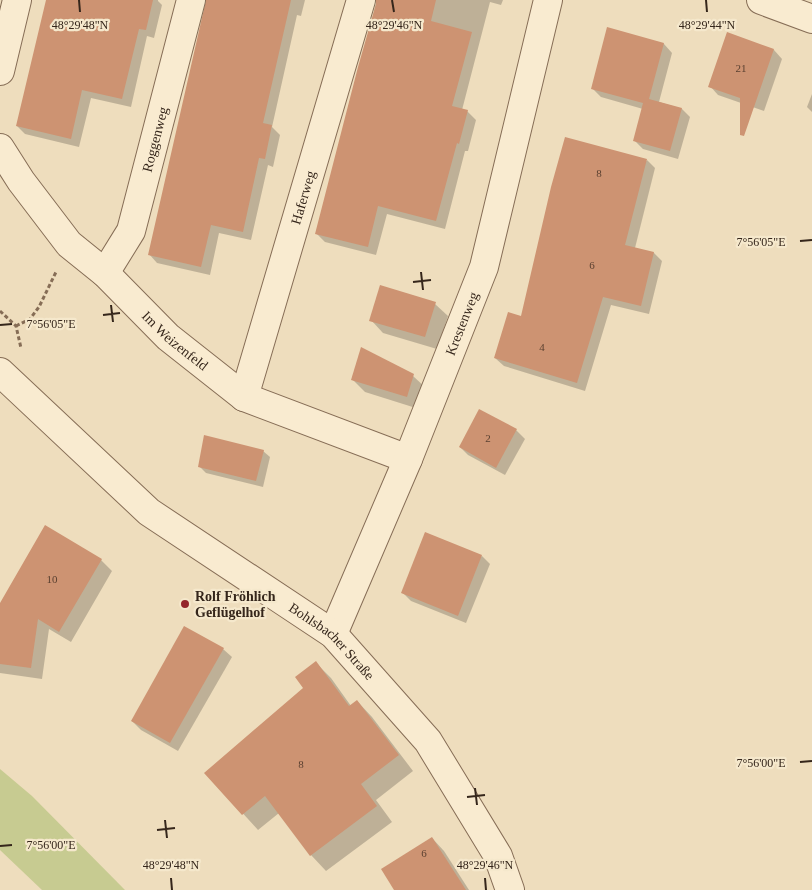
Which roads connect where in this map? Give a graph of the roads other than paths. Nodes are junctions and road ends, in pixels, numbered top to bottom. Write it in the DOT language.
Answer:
graph roads {
  1 [pos="17,0"];
  2 [pos="191,0"];
  3 [pos="361,0"];
  4 [pos="548,0"];
  5 [pos="761,0"];
  6 [pos="812,19"];
  7 [pos="0,71"];
  8 [pos="0,148"];
  9 [pos="105,273"];
  10 [pos="0,372"];
  11 [pos="244,397"];
  12 [pos="408,459"];
  13 [pos="333,634"];
  14 [pos="510,890"];
  1 -- 7 [label="street"];
  2 -- 9 [label="street, Roggenweg"];
  3 -- 11 [label="street, Haferweg"];
  4 -- 12 [label="street, Krestenweg"];
  5 -- 6 [label="street"];
  8 -- 9 [label="street, Im Weizenfeld"];
  9 -- 11 [label="street, Im Weizenfeld"];
  10 -- 13 [label="street, Bohlsbacher Straße"];
  11 -- 12 [label="street, Im Weizenfeld"];
  12 -- 13 [label="street, Krestenweg"];
  13 -- 14 [label="street, Bohlsbacher Straße"];
}
